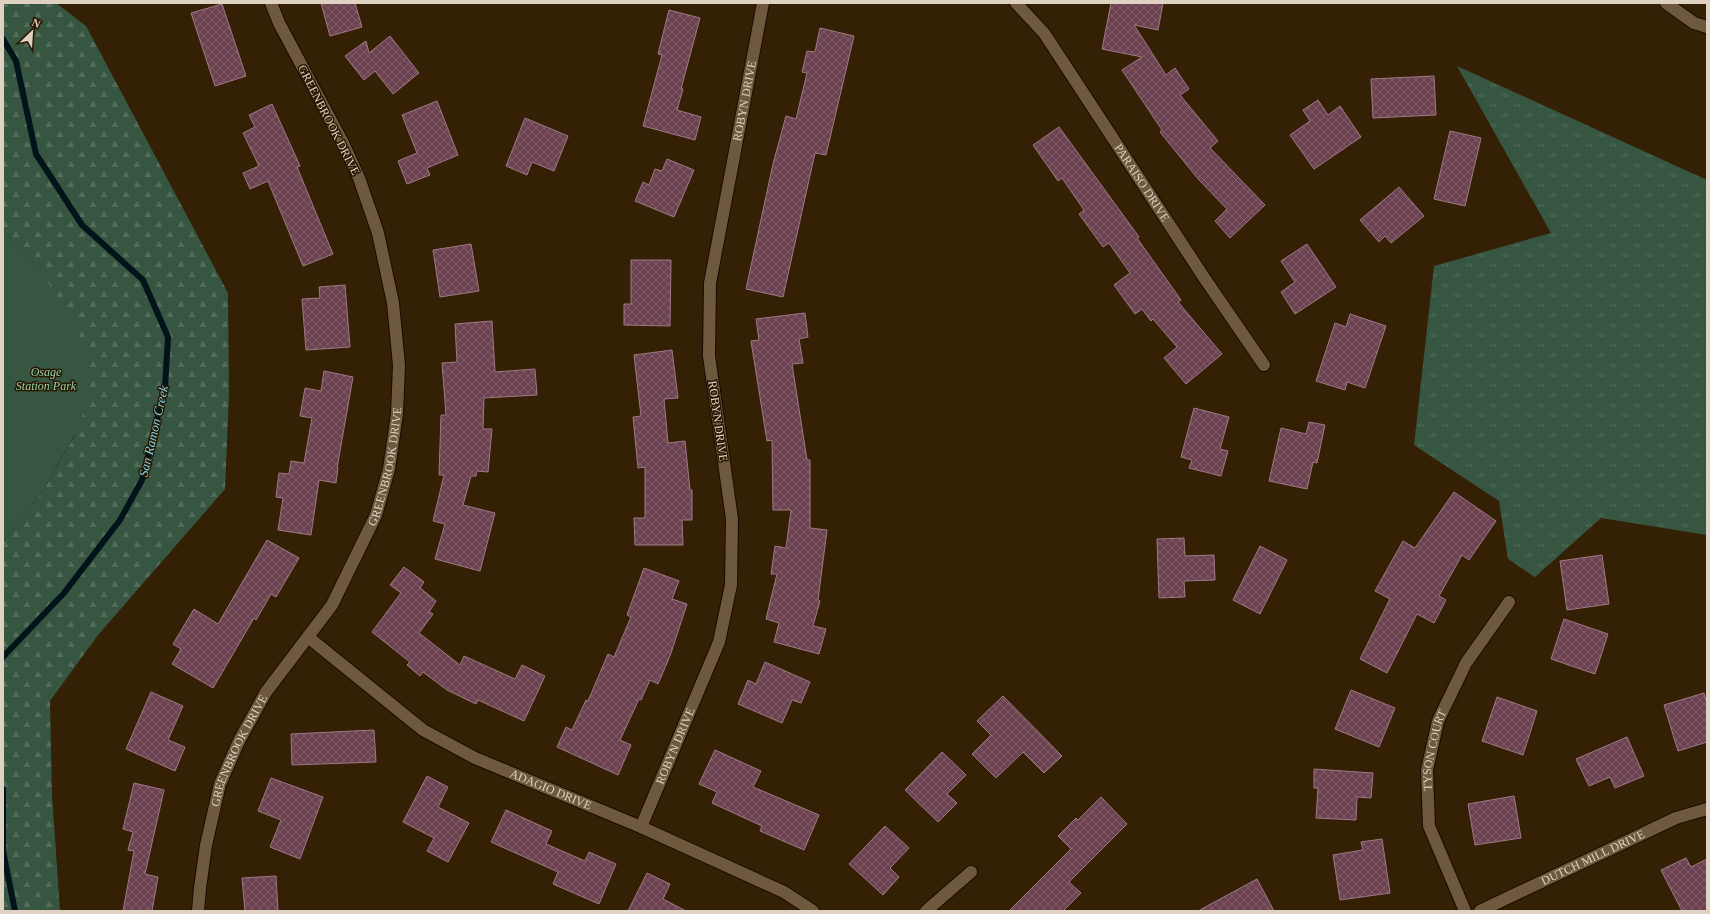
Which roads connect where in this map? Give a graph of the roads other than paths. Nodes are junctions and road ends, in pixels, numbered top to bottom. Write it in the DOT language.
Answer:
graph roads {
  1 [pos="271,3"];
  2 [pos="763,3"];
  3 [pos="1016,3"];
  4 [pos="1666,3"];
  5 [pos="1707,27"];
  6 [pos="1264,365"];
  7 [pos="1509,602"];
  8 [pos="308,637"];
  9 [pos="1707,809"];
  10 [pos="641,827"];
  11 [pos="971,872"];
  12 [pos="198,911"];
  13 [pos="813,911"];
  14 [pos="926,911"];
  15 [pos="1465,911"];
  16 [pos="1480,911"];
  1 -- 8 [label="street, GREENBROOK DRIVE"];
  2 -- 10 [label="street, ROBYN DRIVE"];
  3 -- 6 [label="street, PARAISO DRIVE"];
  4 -- 5 [label="street"];
  7 -- 15 [label="street, TYSON COURT"];
  8 -- 10 [label="street, ADAGIO DRIVE"];
  8 -- 12 [label="street, GREENBROOK DRIVE"];
  9 -- 16 [label="street, DUTCH MILL DRIVE"];
  10 -- 13 [label="street, ADAGIO DRIVE"];
  11 -- 14 [label="street"];
}
